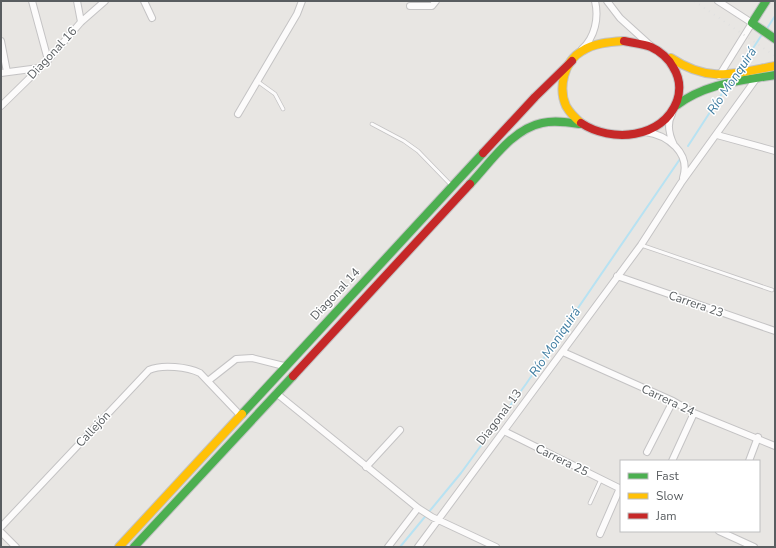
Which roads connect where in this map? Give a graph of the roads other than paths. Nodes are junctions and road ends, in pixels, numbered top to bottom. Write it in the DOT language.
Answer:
graph roads {
  1 [pos="32,1"];
  2 [pos="77,1"];
  3 [pos="105,1"];
  4 [pos="144,1"];
  5 [pos="302,1"];
  6 [pos="436,1"];
  7 [pos="595,1"];
  8 [pos="607,1"];
  9 [pos="718,1"];
  10 [pos="766,1"];
  11 [pos="410,6"];
  12 [pos="152,18"];
  13 [pos="82,22"];
  14 [pos="754,24"];
  15 [pos="774,38"];
  16 [pos="1,41"];
  17 [pos="652,47"];
  18 [pos="662,52"];
  19 [pos="578,53"];
  20 [pos="48,60"];
  21 [pos="572,61"];
  22 [pos="775,66"];
  23 [pos="39,68"];
  24 [pos="4,72"];
  25 [pos="775,75"];
  26 [pos="723,78"];
  27 [pos="756,79"];
  28 [pos="257,81"];
  29 [pos="1,106"];
  30 [pos="283,109"];
  31 [pos="674,109"];
  32 [pos="238,114"];
  33 [pos="372,124"];
  34 [pos="579,124"];
  35 [pos="645,132"];
  36 [pos="718,135"];
  37 [pos="676,148"];
  38 [pos="775,150"];
  39 [pos="681,183"];
  40 [pos="452,186"];
  41 [pos="641,245"];
  42 [pos="617,276"];
  43 [pos="772,290"];
  44 [pos="775,331"];
  45 [pos="562,352"];
  46 [pos="284,366"];
  47 [pos="208,382"];
  48 [pos="276,393"];
  49 [pos="673,401"];
  50 [pos="694,413"];
  51 [pos="240,415"];
  52 [pos="400,430"];
  53 [pos="504,432"];
  54 [pos="758,437"];
  55 [pos="775,446"];
  56 [pos="648,452"];
  57 [pos="672,460"];
  58 [pos="750,460"];
  59 [pos="366,467"];
  60 [pos="601,479"];
  61 [pos="620,488"];
  62 [pos="590,503"];
  63 [pos="420,510"];
  64 [pos="435,518"];
  65 [pos="1,526"];
  66 [pos="1,532"];
  67 [pos="727,533"];
  68 [pos="600,534"];
  69 [pos="16,547"];
  70 [pos="119,547"];
  71 [pos="134,547"];
  72 [pos="388,547"];
  73 [pos="418,547"];
  74 [pos="496,547"];
  75 [pos="754,547"];
  1 -- 20 [label="street"];
  2 -- 13 [label="street"];
  3 -- 13 [label="street, Diagonal 16"];
  4 -- 12 [label="street"];
  5 -- 28 [label="street"];
  6 -- 11 [label="street"];
  7 -- 19 [label="street"];
  8 -- 17 [label="street"];
  9 -- 14 [label="street"];
  10 -- 14 [label="street"];
  13 -- 20 [label="street, Diagonal 16"];
  14 -- 15 [label="street"];
  14 -- 26 [label="street"];
  16 -- 24 [label="street"];
  17 -- 18 [label="street"];
  17 -- 19 [label="street"];
  18 -- 26 [label="street"];
  18 -- 31 [label="street"];
  19 -- 21 [label="street"];
  20 -- 23 [label="street, Diagonal 16"];
  21 -- 34 [label="street"];
  21 -- 40 [label="street, Diagonal 14"];
  22 -- 26 [label="street"];
  23 -- 24 [label="street"];
  23 -- 29 [label="street, Diagonal 16"];
  25 -- 27 [label="street"];
  26 -- 27 [label="street"];
  26 -- 31 [label="street"];
  27 -- 36 [label="street, Diagonal 13"];
  28 -- 30 [label="lane"];
  28 -- 32 [label="street"];
  31 -- 35 [label="street"];
  31 -- 37 [label="street, Diagonal 13"];
  33 -- 40 [label="lane"];
  34 -- 35 [label="street"];
  34 -- 48 [label="street, Diagonal 14"];
  35 -- 37 [label="street, Diagonal 13"];
  36 -- 38 [label="street"];
  36 -- 39 [label="street, Diagonal 13"];
  37 -- 39 [label="street, Diagonal 13"];
  39 -- 41 [label="street, Diagonal 13"];
  40 -- 46 [label="street, Diagonal 14"];
  41 -- 42 [label="street, Diagonal 13"];
  41 -- 43 [label="lane"];
  42 -- 44 [label="street, Carrera 23"];
  42 -- 45 [label="street, Diagonal 13"];
  45 -- 49 [label="street, Carrera 24"];
  45 -- 53 [label="street, Diagonal 13"];
  46 -- 47 [label="street"];
  46 -- 51 [label="street, Diagonal 14"];
  47 -- 51 [label="street"];
  47 -- 65 [label="street, Callejón"];
  48 -- 59 [label="street"];
  48 -- 71 [label="street, Diagonal 14"];
  49 -- 50 [label="street, Carrera 24"];
  49 -- 56 [label="street"];
  50 -- 54 [label="street, Carrera 24"];
  50 -- 57 [label="street"];
  51 -- 70 [label="street, Diagonal 14"];
  52 -- 59 [label="street"];
  53 -- 60 [label="street, Carrera 25"];
  53 -- 64 [label="street, Diagonal 13"];
  54 -- 55 [label="street, Carrera 24"];
  54 -- 58 [label="street"];
  59 -- 63 [label="street"];
  60 -- 61 [label="street, Carrera 25"];
  60 -- 62 [label="lane"];
  61 -- 68 [label="street"];
  63 -- 64 [label="street"];
  63 -- 72 [label="street"];
  64 -- 73 [label="street, Diagonal 13"];
  64 -- 74 [label="street"];
  66 -- 69 [label="street"];
  67 -- 75 [label="street"];
}
